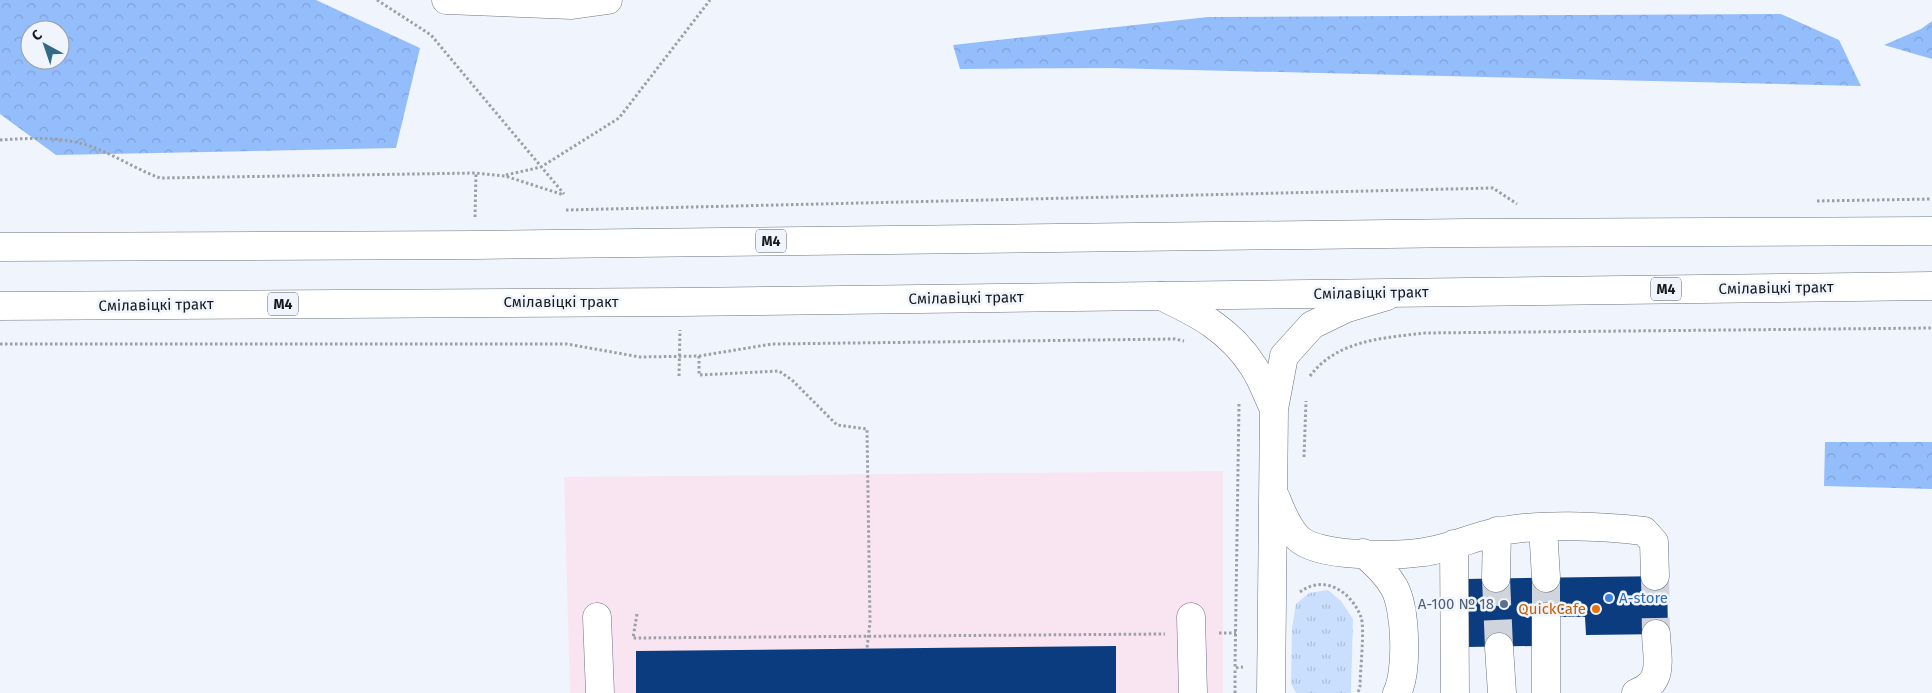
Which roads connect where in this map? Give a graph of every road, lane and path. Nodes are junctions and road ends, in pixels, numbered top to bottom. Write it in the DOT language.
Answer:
graph roads {
  1 [pos="377,0"];
  2 [pos="446,0"];
  3 [pos="608,0"];
  4 [pos="710,0"];
  5 [pos="0,140"];
  6 [pos="541,167"];
  7 [pos="476,173"];
  8 [pos="505,176"];
  9 [pos="1932,199"];
  10 [pos="1814,201"];
  11 [pos="1520,206"];
  12 [pos="566,210"];
  13 [pos="1932,232"];
  14 [pos="475,245"];
  15 [pos="0,247"];
  16 [pos="1932,286"];
  17 [pos="1400,292"];
  18 [pos="1161,296"];
  19 [pos="680,302"];
  20 [pos="0,306"];
  21 [pos="1932,328"];
  22 [pos="1191,342"];
  23 [pos="0,344"];
  24 [pos="681,356"];
  25 [pos="699,356"];
  26 [pos="679,376"];
  27 [pos="1307,380"];
  28 [pos="1240,394"];
  29 [pos="1306,398"];
  30 [pos="1274,408"];
  31 [pos="1304,460"];
  32 [pos="1274,494"];
  33 [pos="1543,527"];
  34 [pos="1497,532"];
  35 [pos="1454,544"];
  36 [pos="1363,553"];
  37 [pos="1655,576"];
  38 [pos="1496,578"];
  39 [pos="1546,578"];
  40 [pos="1298,594"];
  41 [pos="637,614"];
  42 [pos="596,617"];
  43 [pos="1191,617"];
  44 [pos="1546,617"];
  45 [pos="1216,633"];
  46 [pos="1236,633"];
  47 [pos="1166,634"];
  48 [pos="1656,634"];
  49 [pos="868,636"];
  50 [pos="1499,647"];
  51 [pos="867,648"];
  52 [pos="1270,666"];
  53 [pos="1235,668"];
  54 [pos="600,693"];
  55 [pos="1193,693"];
  56 [pos="1235,693"];
  57 [pos="1271,693"];
  58 [pos="1358,693"];
  59 [pos="1397,693"];
  60 [pos="1455,693"];
  61 [pos="1502,693"];
  62 [pos="1546,693"];
  63 [pos="1636,693"];
  1 -- 6 [label="path"];
  2 -- 3 [label="main road"];
  4 -- 6 [label="path"];
  5 -- 7 [label="path"];
  6 -- 8 [label="path"];
  6 -- 8 [label="path"];
  7 -- 8 [label="path"];
  7 -- 14 [label="path"];
  9 -- 10 [label="path"];
  11 -- 12 [label="path"];
  13 -- 14 [label="main road, М4"];
  14 -- 15 [label="main road, М4"];
  16 -- 17 [label="main road, Смілавіцкі тракт / М4"];
  17 -- 18 [label="main road, Смілавіцкі тракт / М4"];
  17 -- 30 [label="main road"];
  18 -- 19 [label="main road, Смілавіцкі тракт / М4"];
  18 -- 30 [label="main road"];
  19 -- 20 [label="main road, Смілавіцкі тракт / М4"];
  19 -- 24 [label="path"];
  21 -- 27 [label="path"];
  22 -- 25 [label="path"];
  23 -- 24 [label="path"];
  24 -- 25 [label="path"];
  24 -- 26 [label="path"];
  25 -- 49 [label="path"];
  28 -- 46 [label="path"];
  29 -- 31 [label="path"];
  30 -- 32 [label="main road"];
  32 -- 36 [label="main road"];
  32 -- 52 [label="main road"];
  33 -- 34 [label="main road"];
  33 -- 37 [label="main road"];
  33 -- 39 [label="main road"];
  34 -- 35 [label="main road"];
  34 -- 38 [label="main road"];
  35 -- 36 [label="main road"];
  35 -- 60 [label="main road"];
  36 -- 59 [label="main road"];
  40 -- 58 [label="path"];
  41 -- 49 [label="path"];
  42 -- 54 [label="main road"];
  43 -- 55 [label="main road"];
  44 -- 62 [label="main road"];
  45 -- 46 [label="path"];
  46 -- 53 [label="path"];
  47 -- 49 [label="path"];
  48 -- 63 [label="main road"];
  49 -- 51 [label="path"];
  50 -- 61 [label="main road"];
  52 -- 53 [label="path"];
  52 -- 57 [label="main road"];
  53 -- 56 [label="path"];
}
